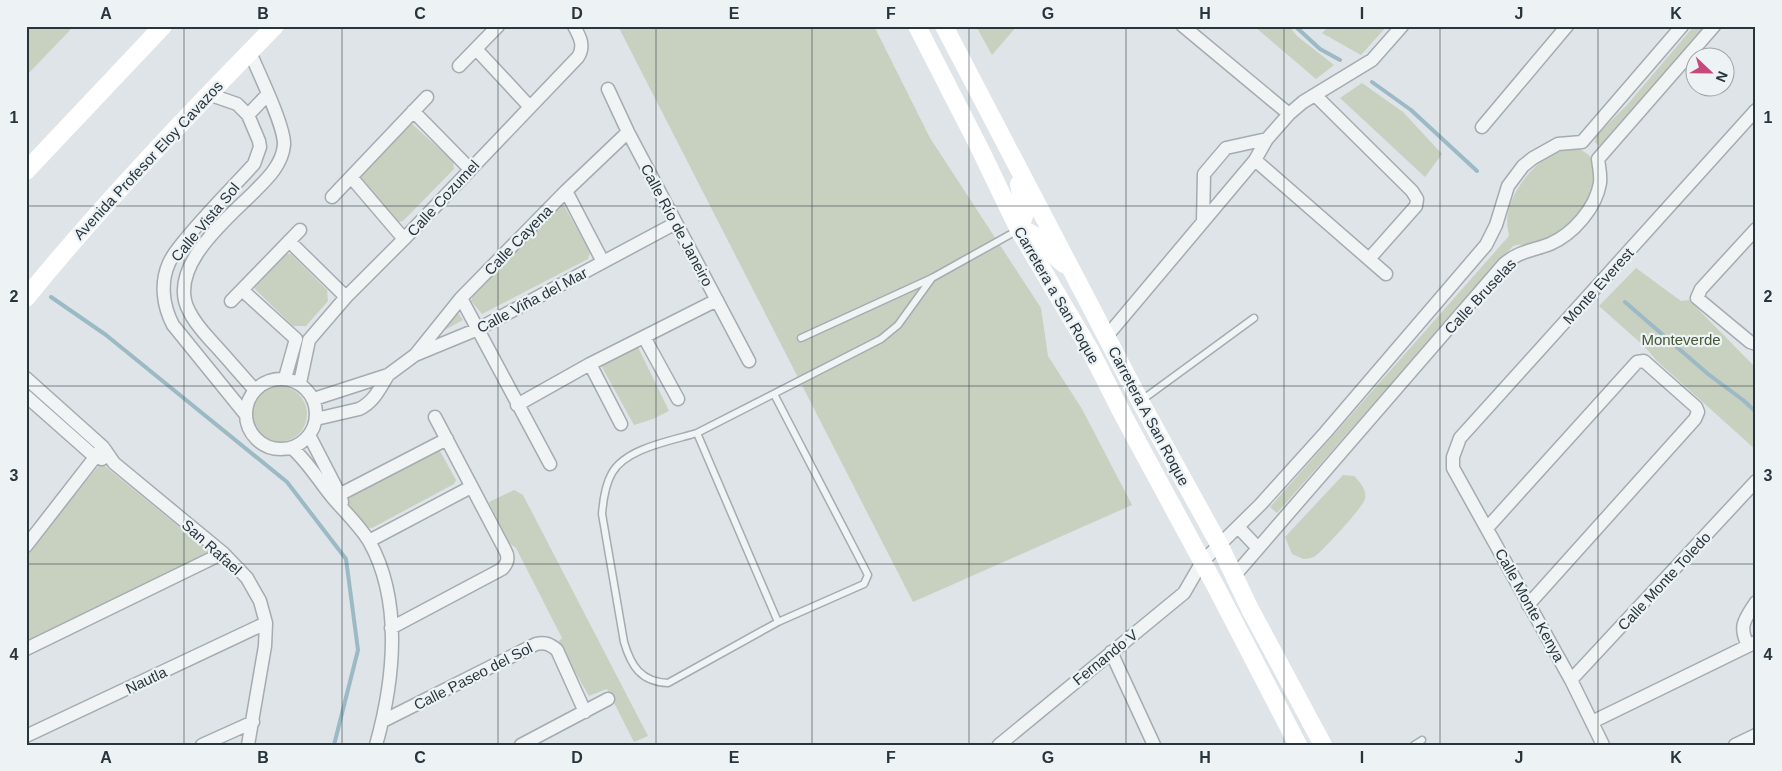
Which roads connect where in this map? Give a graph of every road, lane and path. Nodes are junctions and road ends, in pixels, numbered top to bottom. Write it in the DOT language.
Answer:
graph roads {
  1 [pos="163,26"];
  2 [pos="275,26"];
  3 [pos="498,26"];
  4 [pos="574,26"];
  5 [pos="917,26"];
  6 [pos="944,26"];
  7 [pos="1184,26"];
  8 [pos="1402,26"];
  9 [pos="1567,26"];
  10 [pos="1682,26"];
  11 [pos="1714,26"];
  12 [pos="476,49"];
  13 [pos="250,52"];
  14 [pos="459,66"];
  15 [pos="608,89"];
  16 [pos="208,94"];
  17 [pos="267,94"];
  18 [pos="1316,95"];
  19 [pos="428,97"];
  20 [pos="530,107"];
  21 [pos="1756,110"];
  22 [pos="413,111"];
  23 [pos="1289,114"];
  24 [pos="248,115"];
  25 [pos="1482,127"];
  26 [pos="628,132"];
  27 [pos="1267,139"];
  28 [pos="1582,142"];
  29 [pos="1598,159"];
  30 [pos="1255,160"];
  31 [pos="1017,166"];
  32 [pos="470,169"];
  33 [pos="26,170"];
  34 [pos="351,177"];
  35 [pos="566,191"];
  36 [pos="332,197"];
  37 [pos="202,220"];
  38 [pos="1203,222"];
  39 [pos="676,223"];
  40 [pos="1756,229"];
  41 [pos="300,230"];
  42 [pos="1019,230"];
  43 [pos="214,232"];
  44 [pos="404,239"];
  45 [pos="289,241"];
  46 [pos="1369,259"];
  47 [pos="603,262"];
  48 [pos="1070,267"];
  49 [pos="1386,274"];
  50 [pos="932,278"];
  51 [pos="242,290"];
  52 [pos="346,297"];
  53 [pos="26,298"];
  54 [pos="461,298"];
  55 [pos="717,300"];
  56 [pos="231,301"];
  57 [pos="1254,318"];
  58 [pos="478,329"];
  59 [pos="1107,336"];
  60 [pos="644,337"];
  61 [pos="801,338"];
  62 [pos="302,340"];
  63 [pos="1756,344"];
  64 [pos="415,355"];
  65 [pos="749,361"];
  66 [pos="590,364"];
  67 [pos="388,375"];
  68 [pos="26,378"];
  69 [pos="285,378"];
  70 [pos="300,383"];
  71 [pos="255,390"];
  72 [pos="41,392"];
  73 [pos="774,394"];
  74 [pos="30,399"];
  75 [pos="314,399"];
  76 [pos="678,399"];
  77 [pos="1140,401"];
  78 [pos="517,405"];
  79 [pos="246,415"];
  80 [pos="435,417"];
  81 [pos="316,419"];
  82 [pos="621,424"];
  83 [pos="697,433"];
  84 [pos="309,435"];
  85 [pos="447,439"];
  86 [pos="292,448"];
  87 [pos="99,452"];
  88 [pos="550,464"];
  89 [pos="1453,468"];
  90 [pos="1756,481"];
  91 [pos="471,487"];
  92 [pos="336,497"];
  93 [pos="1238,527"];
  94 [pos="1488,527"];
  95 [pos="369,541"];
  96 [pos="26,546"];
  97 [pos="1220,546"];
  98 [pos="1258,548"];
  99 [pos="223,553"];
  100 [pos="1202,562"];
  101 [pos="1235,575"];
  102 [pos="1756,602"];
  103 [pos="1528,605"];
  104 [pos="778,622"];
  105 [pos="266,623"];
  106 [pos="391,628"];
  107 [pos="1752,644"];
  108 [pos="26,649"];
  109 [pos="1110,652"];
  110 [pos="1571,680"];
  111 [pos="608,699"];
  112 [pos="585,712"];
  113 [pos="253,722"];
  114 [pos="382,722"];
  115 [pos="1592,722"];
  116 [pos="1756,735"];
  117 [pos="26,736"];
  118 [pos="1422,740"];
  119 [pos="202,745"];
  120 [pos="248,745"];
  121 [pos="376,745"];
  122 [pos="521,745"];
  123 [pos="999,745"];
  124 [pos="1154,745"];
  125 [pos="1298,745"];
  126 [pos="1323,745"];
  127 [pos="1414,745"];
  128 [pos="1603,745"];
  129 [pos="1736,745"];
  1 -- 33 [label="main road"];
  2 -- 13 [label="main road, Avenida Profesor Eloy Cavazos"];
  3 -- 12 [label="street"];
  4 -- 20 [label="street, Calle Cozumel"];
  5 -- 42 [label="main road, Carretera a San Roque"];
  6 -- 31 [label="main road, Carretera A San Roque"];
  7 -- 23 [label="street"];
  8 -- 18 [label="street"];
  9 -- 25 [label="street"];
  10 -- 28 [label="street"];
  11 -- 29 [label="street"];
  12 -- 14 [label="street"];
  12 -- 20 [label="street"];
  13 -- 16 [label="main road, Avenida Profesor Eloy Cavazos"];
  13 -- 17 [label="street, Calle Vista Sol"];
  15 -- 26 [label="street, Calle Río de Janeiro"];
  16 -- 24 [label="street"];
  16 -- 53 [label="main road, Avenida Profesor Eloy Cavazos"];
  17 -- 24 [label="street"];
  17 -- 43 [label="street, Calle Vista Sol"];
  18 -- 23 [label="street"];
  18 -- 46 [label="street"];
  19 -- 22 [label="street"];
  20 -- 32 [label="street, Calle Cozumel"];
  21 -- 89 [label="street, Monte Everest"];
  22 -- 32 [label="street"];
  22 -- 34 [label="street"];
  23 -- 27 [label="street"];
  24 -- 37 [label="street, Calle Vista Sol"];
  26 -- 35 [label="street, Calle Cayena"];
  26 -- 39 [label="street, Calle Río de Janeiro"];
  27 -- 30 [label="street"];
  27 -- 38 [label="street"];
  28 -- 29 [label="street"];
  28 -- 93 [label="street, Calle Bruselas"];
  29 -- 98 [label="street, Calle Bruselas"];
  30 -- 38 [label="street"];
  30 -- 46 [label="street"];
  31 -- 42 [label="main road"];
  31 -- 48 [label="main road, Carretera A San Roque"];
  32 -- 44 [label="street, Calle Cozumel"];
  34 -- 36 [label="street"];
  34 -- 44 [label="street"];
  35 -- 47 [label="street"];
  35 -- 54 [label="street, Calle Cayena"];
  37 -- 43 [label="street"];
  37 -- 79 [label="street, Calle Vista Sol"];
  38 -- 59 [label="street"];
  39 -- 47 [label="street, Calle Viña del Mar"];
  39 -- 55 [label="street, Calle Río de Janeiro"];
  40 -- 63 [label="street"];
  41 -- 45 [label="street"];
  42 -- 48 [label="main road"];
  42 -- 50 [label="lane"];
  42 -- 100 [label="main road, Carretera a San Roque"];
  43 -- 71 [label="street, Calle Vista Sol"];
  44 -- 52 [label="street, Calle Cozumel"];
  45 -- 51 [label="street"];
  45 -- 52 [label="street"];
  46 -- 49 [label="street"];
  47 -- 58 [label="street, Calle Viña del Mar"];
  48 -- 59 [label="main road, Carretera A San Roque"];
  50 -- 61 [label="lane"];
  50 -- 73 [label="lane"];
  51 -- 56 [label="street"];
  51 -- 62 [label="street"];
  52 -- 62 [label="street, Calle Cozumel"];
  54 -- 58 [label="street"];
  54 -- 64 [label="street, Calle Cayena"];
  55 -- 60 [label="street"];
  55 -- 65 [label="street, Calle Río de Janeiro"];
  57 -- 77 [label="lane"];
  58 -- 64 [label="street, Calle Viña del Mar"];
  58 -- 78 [label="street"];
  59 -- 77 [label="main road, Carretera A San Roque"];
  60 -- 66 [label="street"];
  60 -- 76 [label="street"];
  62 -- 69 [label="street, Calle Cozumel"];
  62 -- 70 [label="street, Calle Cozumel"];
  64 -- 67 [label="street, Calle Viña del Mar"];
  66 -- 78 [label="street"];
  66 -- 82 [label="street"];
  67 -- 75 [label="street, Calle Viña del Mar"];
  67 -- 81 [label="street, Calle Viña del Mar"];
  68 -- 72 [label="street, San Rafael"];
  69 -- 70 [label="street"];
  69 -- 71 [label="street"];
  70 -- 75 [label="street"];
  71 -- 79 [label="street"];
  72 -- 74 [label="street"];
  72 -- 87 [label="street, San Rafael"];
  73 -- 83 [label="lane"];
  73 -- 104 [label="lane"];
  74 -- 87 [label="street, San Rafael"];
  75 -- 81 [label="street"];
  77 -- 97 [label="main road, Carretera A San Roque"];
  78 -- 88 [label="street"];
  79 -- 86 [label="street"];
  80 -- 85 [label="street"];
  81 -- 84 [label="street"];
  83 -- 104 [label="lane"];
  83 -- 104 [label="lane"];
  84 -- 86 [label="street"];
  84 -- 92 [label="street"];
  85 -- 91 [label="street"];
  85 -- 92 [label="street"];
  86 -- 92 [label="street"];
  87 -- 96 [label="street"];
  87 -- 99 [label="street, San Rafael"];
  89 -- 94 [label="street, Calle Monte Kenya"];
  90 -- 110 [label="street, Calle Monte Toledo"];
  91 -- 95 [label="street"];
  91 -- 106 [label="street"];
  92 -- 95 [label="street"];
  93 -- 97 [label="street, Calle Bruselas"];
  93 -- 98 [label="street"];
  94 -- 103 [label="street, Calle Monte Kenya"];
  94 -- 103 [label="street"];
  95 -- 106 [label="street"];
  97 -- 100 [label="street, Calle Bruselas"];
  97 -- 101 [label="main road, Carretera A San Roque"];
  98 -- 101 [label="street, Calle Bruselas"];
  99 -- 105 [label="street, San Rafael"];
  99 -- 108 [label="street"];
  100 -- 109 [label="street, Fernando V"];
  100 -- 125 [label="main road"];
  101 -- 126 [label="main road, Carretera A San Roque"];
  102 -- 107 [label="street"];
  103 -- 110 [label="street, Calle Monte Kenya"];
  105 -- 113 [label="street, San Rafael"];
  105 -- 117 [label="street, Nautla"];
  106 -- 114 [label="street"];
  107 -- 115 [label="street"];
  109 -- 123 [label="street, Fernando V"];
  109 -- 124 [label="street"];
  110 -- 115 [label="street, Calle Monte Kenya"];
  111 -- 112 [label="street"];
  112 -- 114 [label="street, Calle Paseo del Sol"];
  112 -- 122 [label="street"];
  113 -- 119 [label="street"];
  113 -- 120 [label="street, San Rafael"];
  114 -- 121 [label="street"];
  115 -- 128 [label="street, Calle Monte Kenya"];
  116 -- 129 [label="street"];
  118 -- 127 [label="lane"];
}
